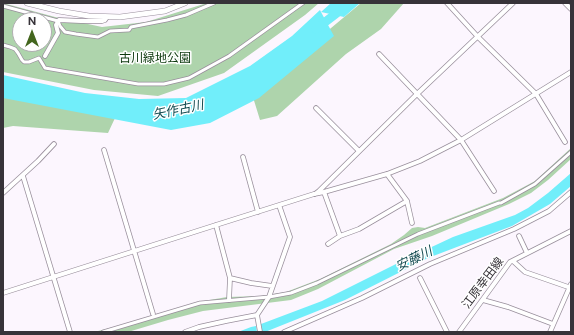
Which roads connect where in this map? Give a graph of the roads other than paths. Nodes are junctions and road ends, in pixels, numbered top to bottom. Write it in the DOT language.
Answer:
graph roads {
  1 [pos="27,3"];
  2 [pos="185,3"];
  3 [pos="214,3"];
  4 [pos="303,3"];
  5 [pos="447,3"];
  6 [pos="513,3"];
  7 [pos="565,3"];
  8 [pos="3,6"];
  9 [pos="571,9"];
  10 [pos="106,17"];
  11 [pos="58,21"];
  12 [pos="478,37"];
  13 [pos="3,45"];
  14 [pos="379,54"];
  15 [pos="45,56"];
  16 [pos="571,72"];
  17 [pos="417,94"];
  18 [pos="536,94"];
  19 [pos="316,108"];
  20 [pos="461,140"];
  21 [pos="565,142"];
  22 [pos="54,144"];
  23 [pos="104,150"];
  24 [pos="359,152"];
  25 [pos="571,152"];
  26 [pos="243,157"];
  27 [pos="387,174"];
  28 [pos="23,176"];
  29 [pos="494,191"];
  30 [pos="324,192"];
  31 [pos="571,192"];
  32 [pos="3,193"];
  33 [pos="314,194"];
  34 [pos="407,201"];
  35 [pos="279,205"];
  36 [pos="258,212"];
  37 [pos="412,223"];
  38 [pos="216,225"];
  39 [pos="571,230"];
  40 [pos="340,236"];
  41 [pos="519,236"];
  42 [pos="328,244"];
  43 [pos="134,251"];
  44 [pos="527,253"];
  45 [pos="513,261"];
  46 [pos="53,276"];
  47 [pos="230,278"];
  48 [pos="420,278"];
  49 [pos="272,286"];
  50 [pos="571,287"];
  51 [pos="3,292"];
  52 [pos="269,297"];
  53 [pos="229,300"];
  54 [pos="483,300"];
  55 [pos="153,314"];
  56 [pos="258,315"];
  57 [pos="553,324"];
  58 [pos="70,332"];
  59 [pos="103,332"];
  60 [pos="185,332"];
  61 [pos="260,332"];
  62 [pos="284,332"];
  63 [pos="447,332"];
  64 [pos="459,332"];
  65 [pos="550,332"];
  1 -- 10 [label="street"];
  2 -- 10 [label="street"];
  3 -- 11 [label="street"];
  4 -- 13 [label="street"];
  5 -- 12 [label="street"];
  6 -- 12 [label="street"];
  7 -- 9 [label="street"];
  8 -- 11 [label="street"];
  10 -- 11 [label="street"];
  11 -- 15 [label="street"];
  12 -- 17 [label="street"];
  12 -- 18 [label="street"];
  14 -- 17 [label="street"];
  16 -- 18 [label="street"];
  17 -- 20 [label="street"];
  17 -- 24 [label="street"];
  18 -- 20 [label="street"];
  18 -- 21 [label="street"];
  19 -- 24 [label="street"];
  20 -- 27 [label="street"];
  20 -- 29 [label="street"];
  22 -- 28 [label="street"];
  23 -- 43 [label="street"];
  24 -- 33 [label="street"];
  25 -- 52 [label="street"];
  26 -- 36 [label="street"];
  27 -- 30 [label="street"];
  27 -- 34 [label="street"];
  28 -- 32 [label="street"];
  28 -- 46 [label="street"];
  30 -- 33 [label="street"];
  30 -- 40 [label="street"];
  31 -- 62 [label="street"];
  33 -- 35 [label="street"];
  34 -- 37 [label="street"];
  34 -- 40 [label="street"];
  35 -- 36 [label="street"];
  35 -- 49 [label="street"];
  36 -- 38 [label="street"];
  38 -- 43 [label="street"];
  38 -- 47 [label="street"];
  39 -- 44 [label="street, 江原幸田線"];
  40 -- 42 [label="street"];
  41 -- 44 [label="street"];
  43 -- 46 [label="street"];
  43 -- 55 [label="street"];
  44 -- 45 [label="street, 江原幸田線"];
  45 -- 50 [label="street"];
  45 -- 54 [label="street, 江原幸田線"];
  46 -- 51 [label="street"];
  46 -- 58 [label="street"];
  47 -- 49 [label="street"];
  47 -- 53 [label="street"];
  48 -- 63 [label="street"];
  49 -- 52 [label="street"];
  50 -- 57 [label="street"];
  52 -- 53 [label="street"];
  52 -- 56 [label="street"];
  53 -- 59 [label="street"];
  54 -- 57 [label="street"];
  54 -- 64 [label="street, 江原幸田線"];
  56 -- 60 [label="street"];
  56 -- 61 [label="street"];
  57 -- 65 [label="street"];
}
